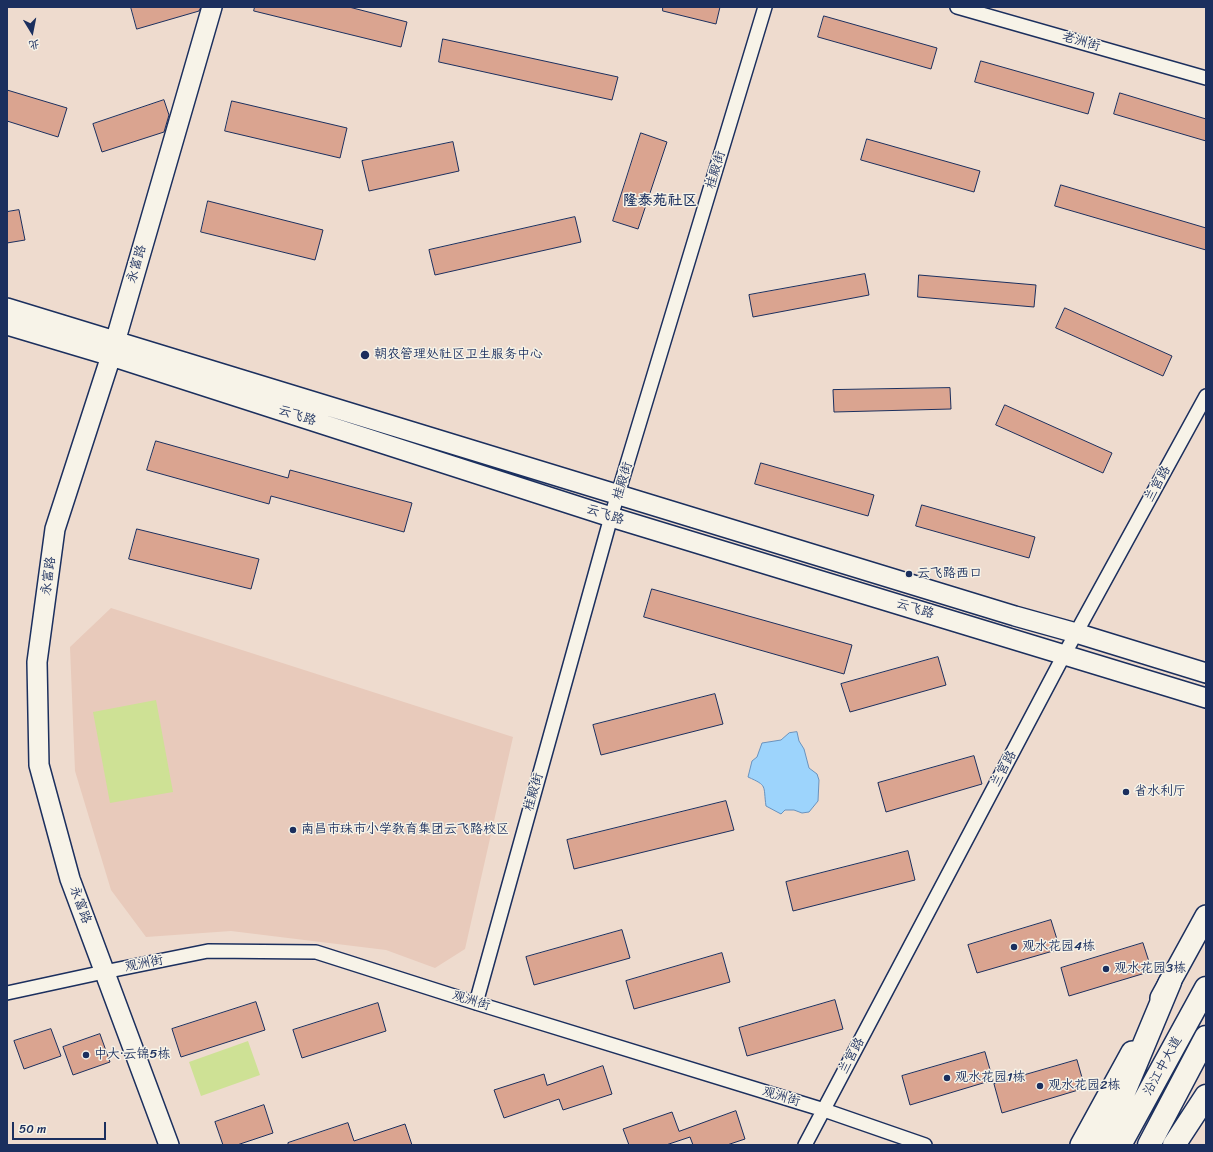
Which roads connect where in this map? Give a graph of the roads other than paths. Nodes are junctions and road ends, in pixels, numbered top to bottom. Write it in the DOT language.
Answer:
graph roads {
  1 [pos="212,7"];
  2 [pos="765,7"];
  3 [pos="957,7"];
  4 [pos="1206,78"];
  5 [pos="7,308"];
  6 [pos="7,324"];
  7 [pos="113,348"];
  8 [pos="1206,396"];
  9 [pos="618,495"];
  10 [pos="611,517"];
  11 [pos="1076,633"];
  12 [pos="1064,655"];
  13 [pos="1206,673"];
  14 [pos="1206,698"];
  15 [pos="1206,916"];
  16 [pos="104,972"];
  17 [pos="1170,982"];
  18 [pos="1206,988"];
  19 [pos="7,993"];
  20 [pos="476,1003"];
  21 [pos="1206,1037"];
  22 [pos="1206,1096"];
  23 [pos="824,1110"];
  24 [pos="169,1145"];
  25 [pos="805,1145"];
  26 [pos="925,1145"];
  27 [pos="1081,1145"];
  28 [pos="1102,1145"];
  29 [pos="1120,1145"];
  30 [pos="1149,1145"];
  31 [pos="1174,1145"];
  1 -- 7 [label="main road, 永富路"];
  2 -- 9 [label="street, 桂殿街"];
  3 -- 4 [label="street, 老洲街"];
  5 -- 7 [label="main road, 云飞路"];
  6 -- 7 [label="main road, 云飞路"];
  7 -- 9 [label="main road, 云飞路"];
  7 -- 10 [label="main road, 云飞路"];
  7 -- 16 [label="main road, 永富路"];
  8 -- 11 [label="street, 兰宫路"];
  9 -- 10 [label="street, 桂殿街"];
  9 -- 11 [label="main road, 云飞路"];
  10 -- 12 [label="main road, 云飞路"];
  10 -- 20 [label="street, 桂殿街"];
  11 -- 12 [label="street, 兰宫路"];
  11 -- 13 [label="main road, 云飞路"];
  12 -- 14 [label="main road, 云飞路"];
  12 -- 23 [label="street, 兰宫路"];
  15 -- 17 [label="main road"];
  16 -- 19 [label="street, 观洲街"];
  16 -- 20 [label="street, 观洲街"];
  16 -- 24 [label="main road, 永富路"];
  17 -- 27 [label="main road"];
  17 -- 28 [label="highway"];
  18 -- 29 [label="highway, 沿江中大道"];
  20 -- 23 [label="street, 观洲街"];
  21 -- 30 [label="highway, 沿江中大道"];
  22 -- 31 [label="highway"];
  23 -- 25 [label="street, 兰宫路"];
  23 -- 26 [label="street, 观洲街"];
}
